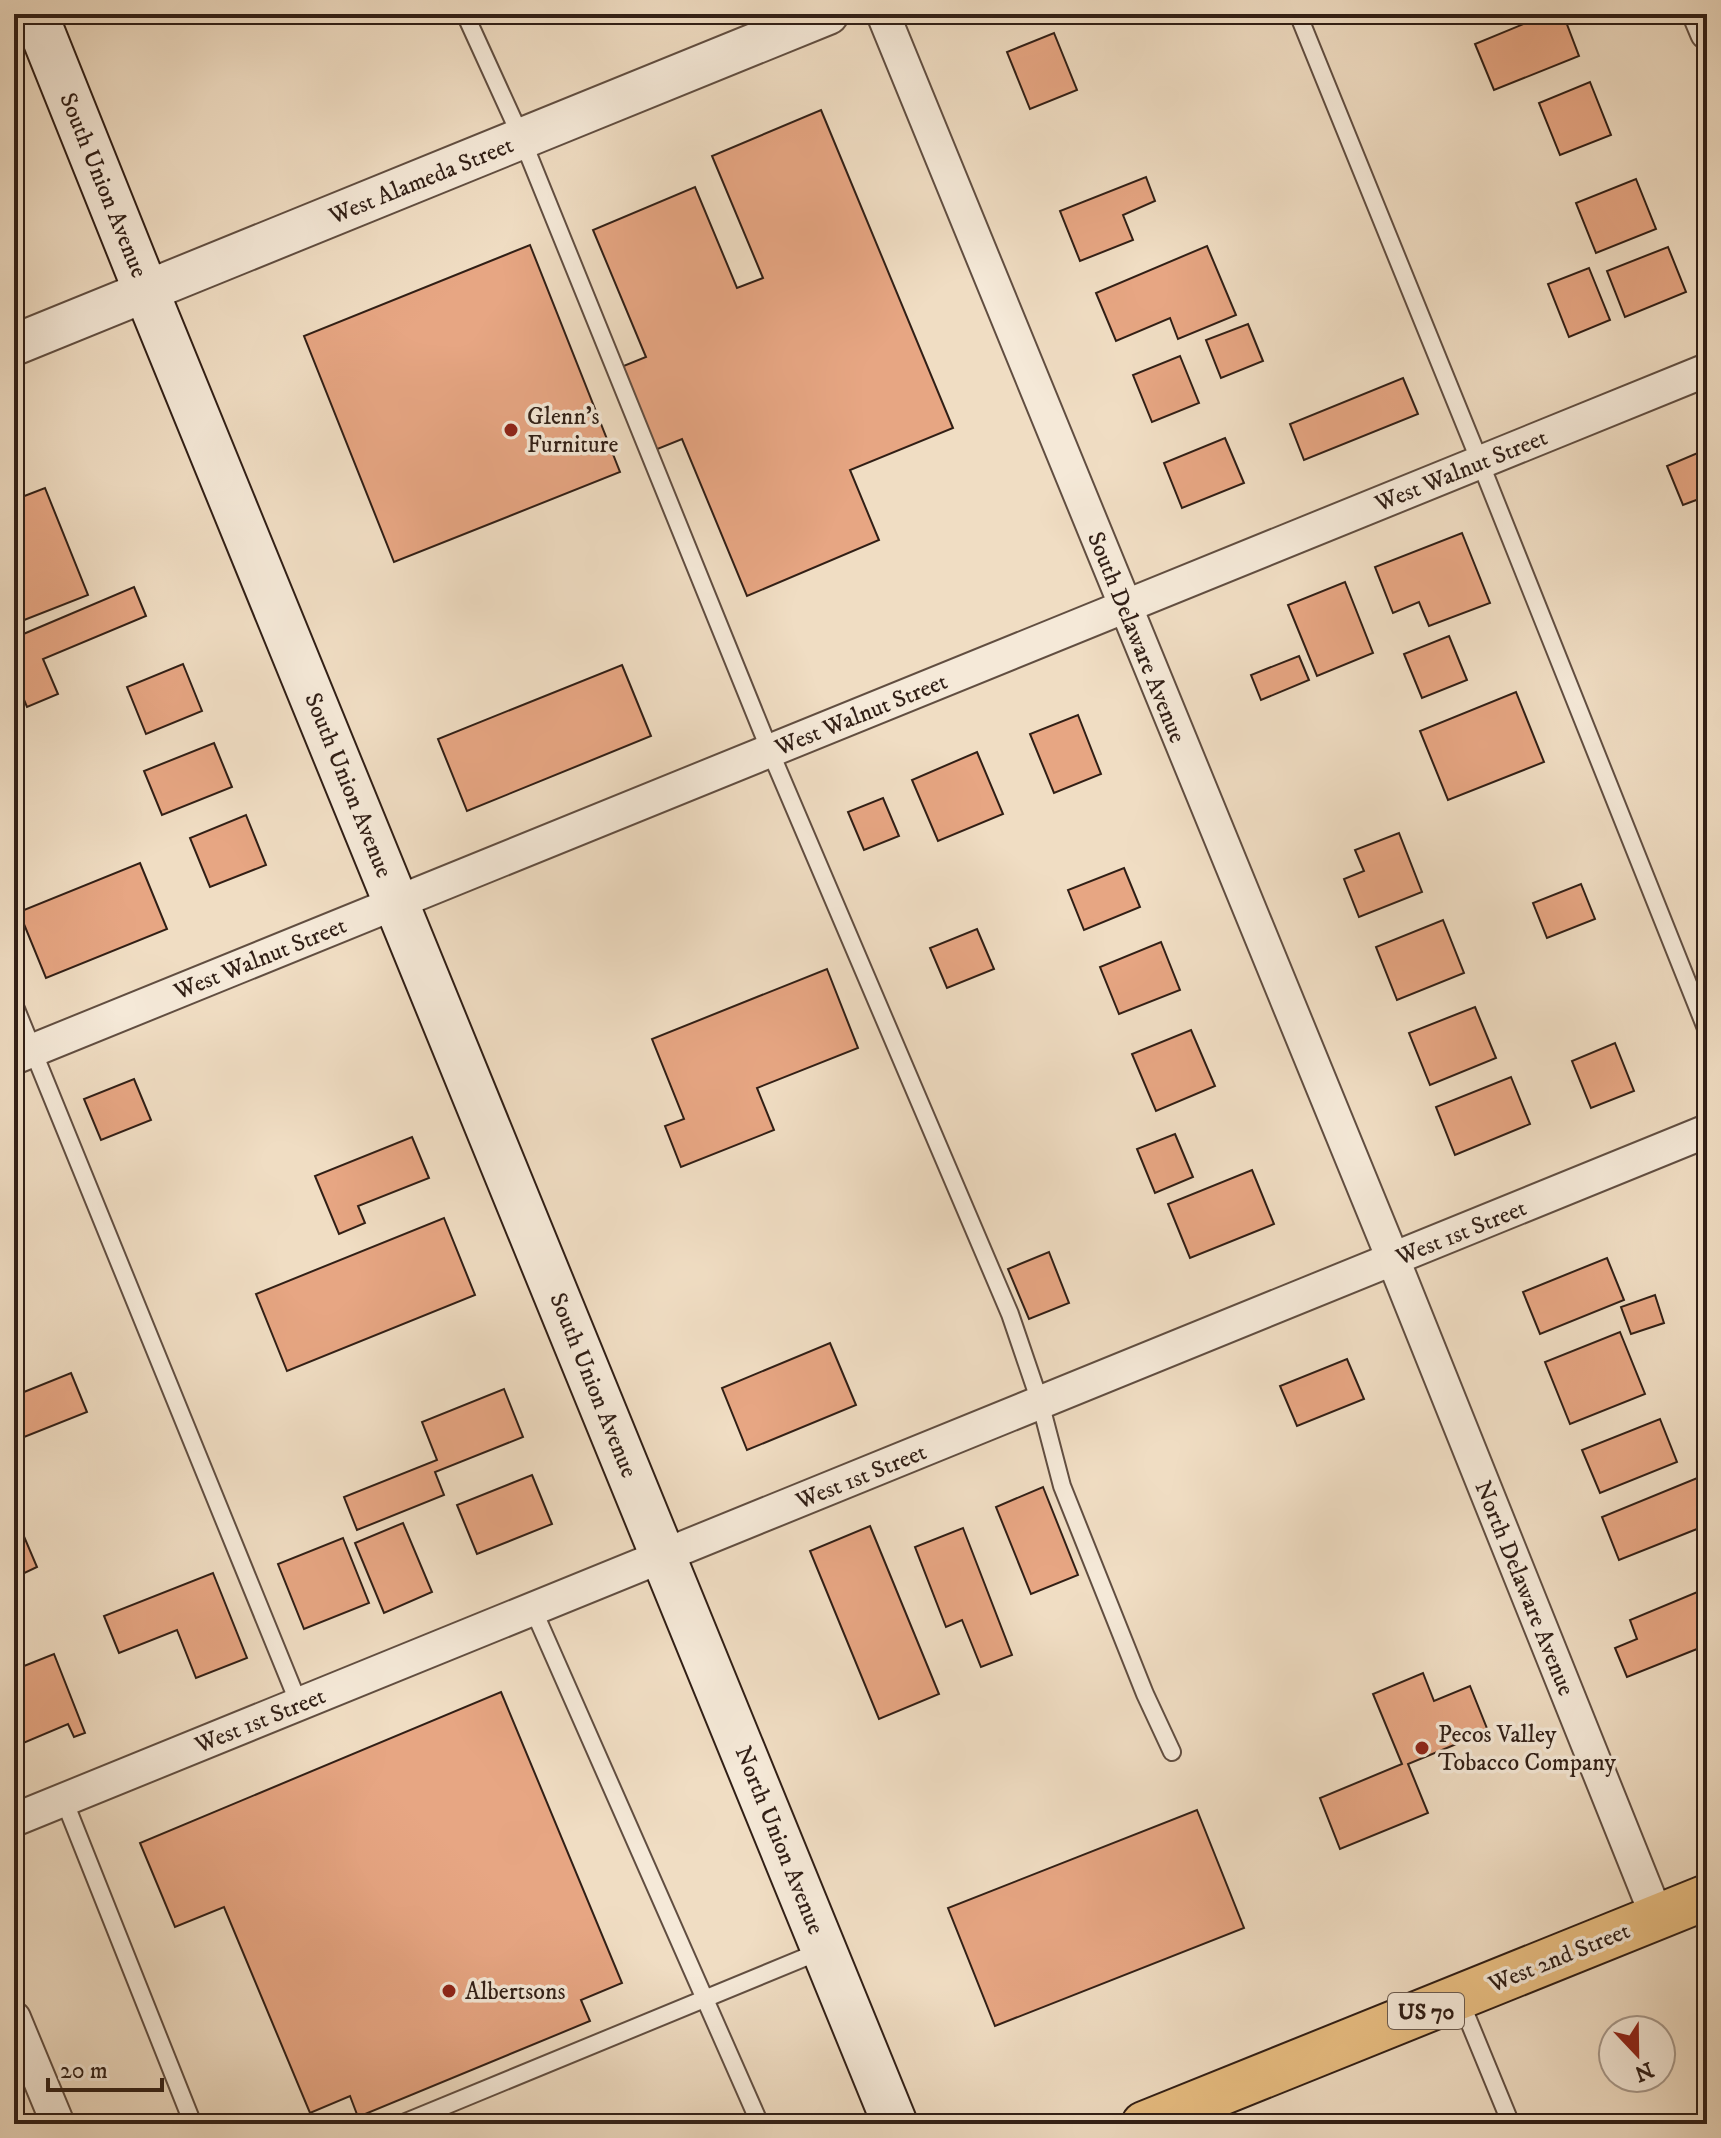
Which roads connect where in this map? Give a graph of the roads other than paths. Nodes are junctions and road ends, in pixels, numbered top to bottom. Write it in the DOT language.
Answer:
graph roads {
  1 [pos="35,14"];
  2 [pos="465,14"];
  3 [pos="828,14"];
  4 [pos="883,14"];
  5 [pos="1298,14"];
  6 [pos="1699,14"];
  7 [pos="1707,33"];
  8 [pos="522,139"];
  9 [pos="146,291"];
  10 [pos="14,345"];
  11 [pos="1707,370"];
  12 [pos="1480,462"];
  13 [pos="1125,607"];
  14 [pos="770,751"];
  15 [pos="397,903"];
  16 [pos="14,1004"];
  17 [pos="1707,1031"];
  18 [pos="24,1054"];
  19 [pos="1707,1131"];
  20 [pos="1393,1259"];
  21 [pos="1040,1402"];
  22 [pos="664,1556"];
  23 [pos="533,1609"];
  24 [pos="299,1704"];
  25 [pos="1172,1752"];
  26 [pos="64,1800"];
  27 [pos="14,1820"];
  28 [pos="1707,1897"];
  29 [pos="1657,1917"];
  30 [pos="824,1950"];
  31 [pos="1459,1998"];
  32 [pos="705,1999"];
  33 [pos="14,2018"];
  34 [pos="58,2124"];
  35 [pos="193,2124"];
  36 [pos="401,2124"];
  37 [pos="760,2124"];
  38 [pos="895,2124"];
  39 [pos="1144,2124"];
  40 [pos="1511,2124"];
  1 -- 9 [label="main road, South Union Avenue"];
  2 -- 8 [label="lane"];
  3 -- 8 [label="street, West Alameda Street"];
  4 -- 13 [label="street, South Delaware Avenue"];
  5 -- 12 [label="lane"];
  6 -- 7 [label="street"];
  8 -- 9 [label="street, West Alameda Street"];
  8 -- 14 [label="lane"];
  9 -- 10 [label="street, West Alameda Street"];
  9 -- 15 [label="main road, South Union Avenue"];
  11 -- 12 [label="street, West Walnut Street"];
  12 -- 13 [label="street, West Walnut Street"];
  12 -- 17 [label="lane"];
  13 -- 14 [label="street, West Walnut Street"];
  13 -- 20 [label="street, South Delaware Avenue"];
  14 -- 15 [label="street, West Walnut Street"];
  14 -- 21 [label="lane"];
  15 -- 18 [label="street, West Walnut Street"];
  15 -- 22 [label="main road, South Union Avenue"];
  16 -- 18 [label="lane"];
  18 -- 24 [label="lane"];
  19 -- 20 [label="street, West 1st Street"];
  20 -- 21 [label="street, West 1st Street"];
  20 -- 29 [label="street, North Delaware Avenue"];
  21 -- 22 [label="street, West 1st Street"];
  21 -- 25 [label="lane"];
  22 -- 23 [label="street, West 1st Street"];
  22 -- 30 [label="main road, North Union Avenue"];
  23 -- 24 [label="street, West 1st Street"];
  23 -- 32 [label="lane"];
  24 -- 26 [label="street, West 1st Street"];
  26 -- 27 [label="street, West 1st Street"];
  26 -- 35 [label="lane"];
  28 -- 29 [label="main road, West 2nd Street / US 70"];
  29 -- 31 [label="main road, West 2nd Street / US 70"];
  30 -- 32 [label="lane"];
  30 -- 38 [label="main road, North Union Avenue"];
  31 -- 39 [label="main road, West 2nd Street / US 70"];
  31 -- 40 [label="lane"];
  32 -- 36 [label="lane"];
  32 -- 37 [label="lane"];
  33 -- 34 [label="street"];
}
